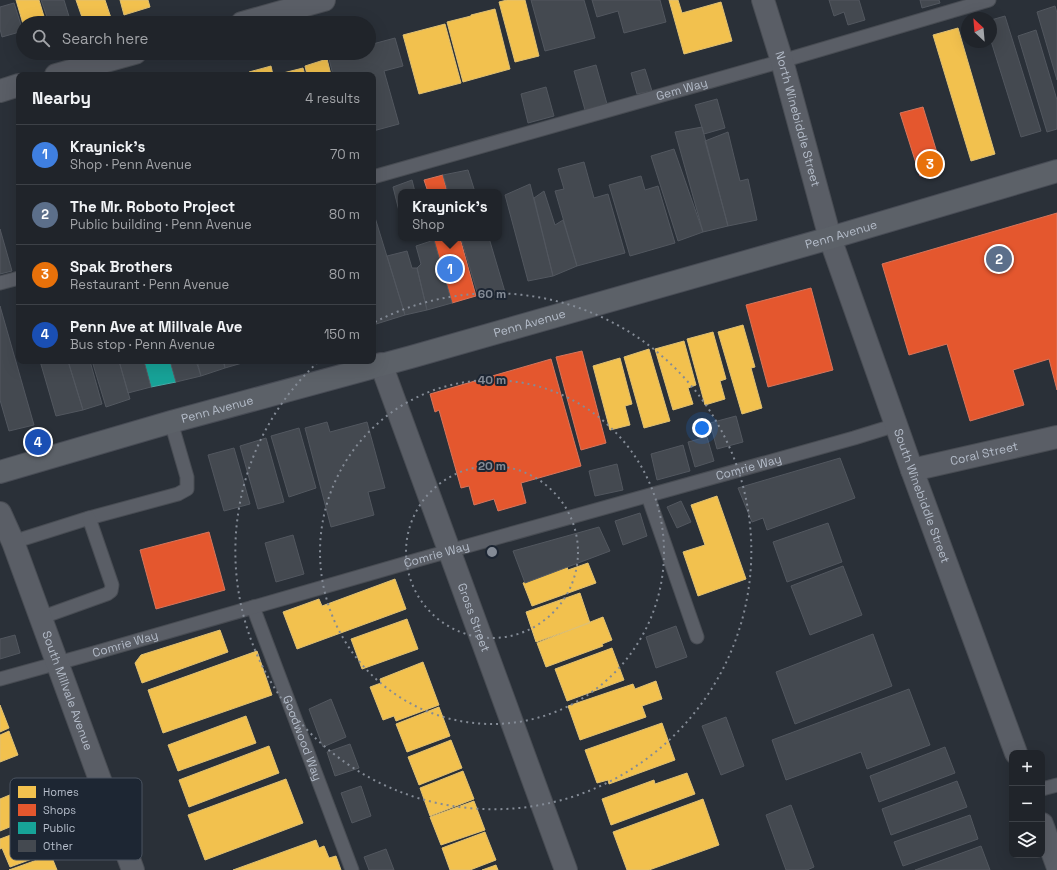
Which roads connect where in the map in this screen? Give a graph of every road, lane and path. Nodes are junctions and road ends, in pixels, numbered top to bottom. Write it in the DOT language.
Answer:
graph roads {
  1 [pos="324,0"];
  2 [pos="763,0"];
  3 [pos="989,0"];
  4 [pos="267,16"];
  5 [pos="110,60"];
  6 [pos="782,61"];
  7 [pos="67,72"];
  8 [pos="16,87"];
  9 [pos="0,91"];
  10 [pos="1057,171"];
  11 [pos="376,176"];
  12 [pos="830,238"];
  13 [pos="16,279"];
  14 [pos="0,283"];
  15 [pos="381,364"];
  16 [pos="171,422"];
  17 [pos="896,425"];
  18 [pos="1057,437"];
  19 [pos="912,470"];
  20 [pos="0,472"];
  21 [pos="648,496"];
  22 [pos="0,513"];
  23 [pos="89,518"];
  24 [pos="13,542"];
  25 [pos="449,551"];
  26 [pos="253,607"];
  27 [pos="40,618"];
  28 [pos="697,637"];
  29 [pos="58,662"];
  30 [pos="0,679"];
  31 [pos="1015,750"];
  32 [pos="100,778"];
  33 [pos="1057,786"];
  34 [pos="1045,789"];
  35 [pos="1045,832"];
  36 [pos="129,860"];
  37 [pos="1057,865"];
  38 [pos="133,870"];
  39 [pos="352,870"];
  40 [pos="566,870"];
  1 -- 4 [label="street"];
  2 -- 6 [label="street, North Winebiddle Street"];
  3 -- 6 [label="lane, Gem Way"];
  5 -- 7 [label="street"];
  6 -- 11 [label="lane, Gem Way"];
  6 -- 12 [label="street, North Winebiddle Street"];
  8 -- 9 [label="street"];
  10 -- 12 [label="main road, Penn Avenue"];
  12 -- 15 [label="main road, Penn Avenue"];
  12 -- 17 [label="street, South Winebiddle Street"];
  13 -- 14 [label="lane"];
  15 -- 16 [label="main road, Penn Avenue"];
  15 -- 25 [label="street, Gross Street"];
  16 -- 20 [label="main road, Penn Avenue"];
  16 -- 23 [label="lane"];
  17 -- 19 [label="street, South Winebiddle Street"];
  17 -- 21 [label="lane, Comrie Way"];
  18 -- 19 [label="street, Coral Street"];
  19 -- 31 [label="street, South Winebiddle Street"];
  21 -- 25 [label="lane, Comrie Way"];
  21 -- 28 [label="lane"];
  22 -- 24 [label="street, South Millvale Avenue"];
  23 -- 24 [label="lane"];
  23 -- 27 [label="lane"];
  24 -- 27 [label="street, South Millvale Avenue"];
  25 -- 26 [label="lane, Comrie Way"];
  25 -- 40 [label="street, Gross Street"];
  26 -- 29 [label="lane, Comrie Way"];
  26 -- 39 [label="lane, Goodwood Way"];
  27 -- 29 [label="street, South Millvale Avenue"];
  29 -- 30 [label="lane, Comrie Way"];
  29 -- 32 [label="street, South Millvale Avenue"];
  33 -- 34 [label="lane"];
  35 -- 37 [label="street"];
  36 -- 38 [label="street, South Millvale Avenue"];
}
